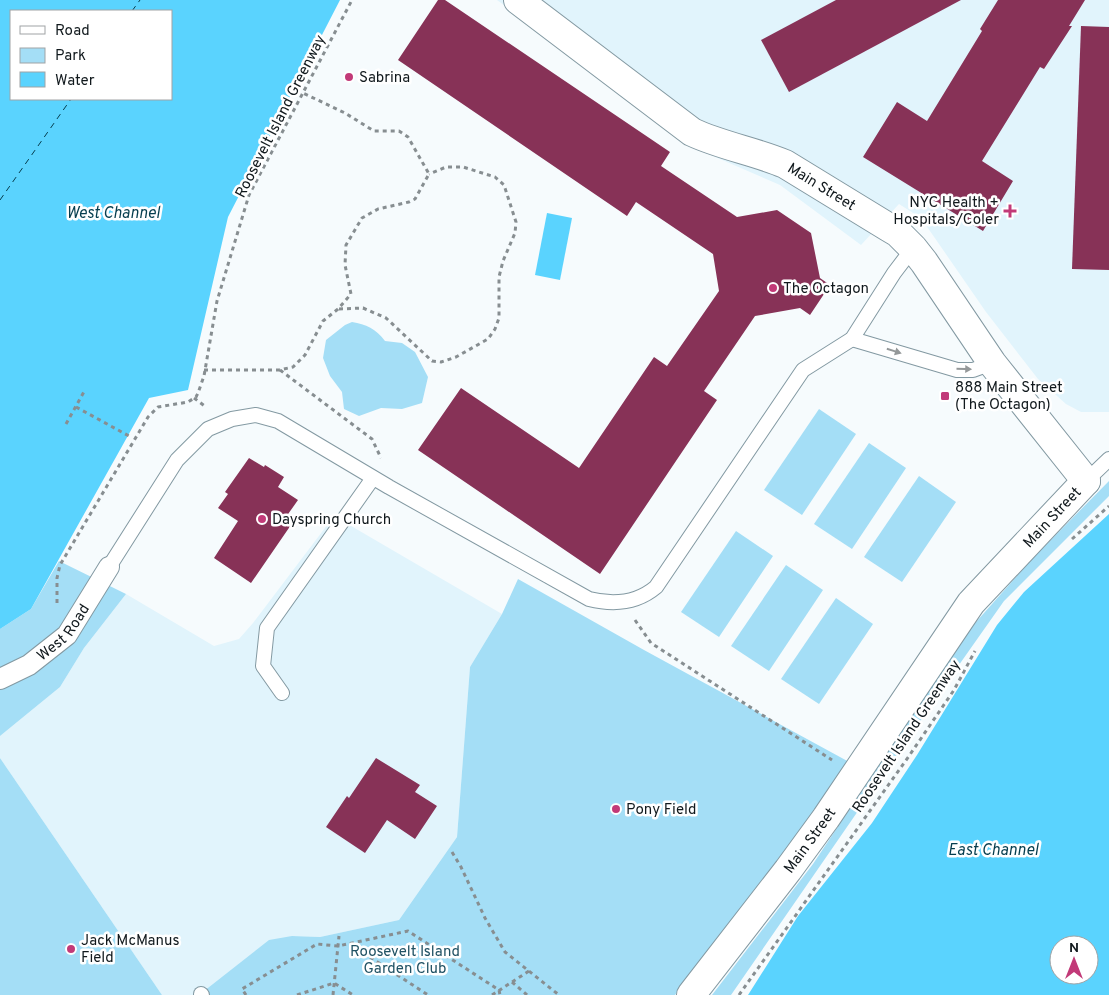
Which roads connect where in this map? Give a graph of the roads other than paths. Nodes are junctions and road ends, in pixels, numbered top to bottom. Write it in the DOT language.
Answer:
graph roads {
  1 [pos="518,0"];
  2 [pos="913,248"];
  3 [pos="852,338"];
  4 [pos="992,363"];
  5 [pos="1109,459"];
  6 [pos="373,478"];
  7 [pos="1086,481"];
  8 [pos="110,567"];
  9 [pos="0,680"];
  10 [pos="282,693"];
  11 [pos="691,995"];
  1 -- 2 [label="street, Main Street"];
  2 -- 3 [label="lane"];
  2 -- 4 [label="street, Main Street"];
  3 -- 4 [label="lane, one-way"];
  3 -- 6 [label="lane"];
  4 -- 7 [label="street, Main Street"];
  5 -- 7 [label="lane"];
  6 -- 8 [label="lane"];
  6 -- 10 [label="lane"];
  7 -- 11 [label="street, Main Street"];
  8 -- 9 [label="street, West Road"];
}
